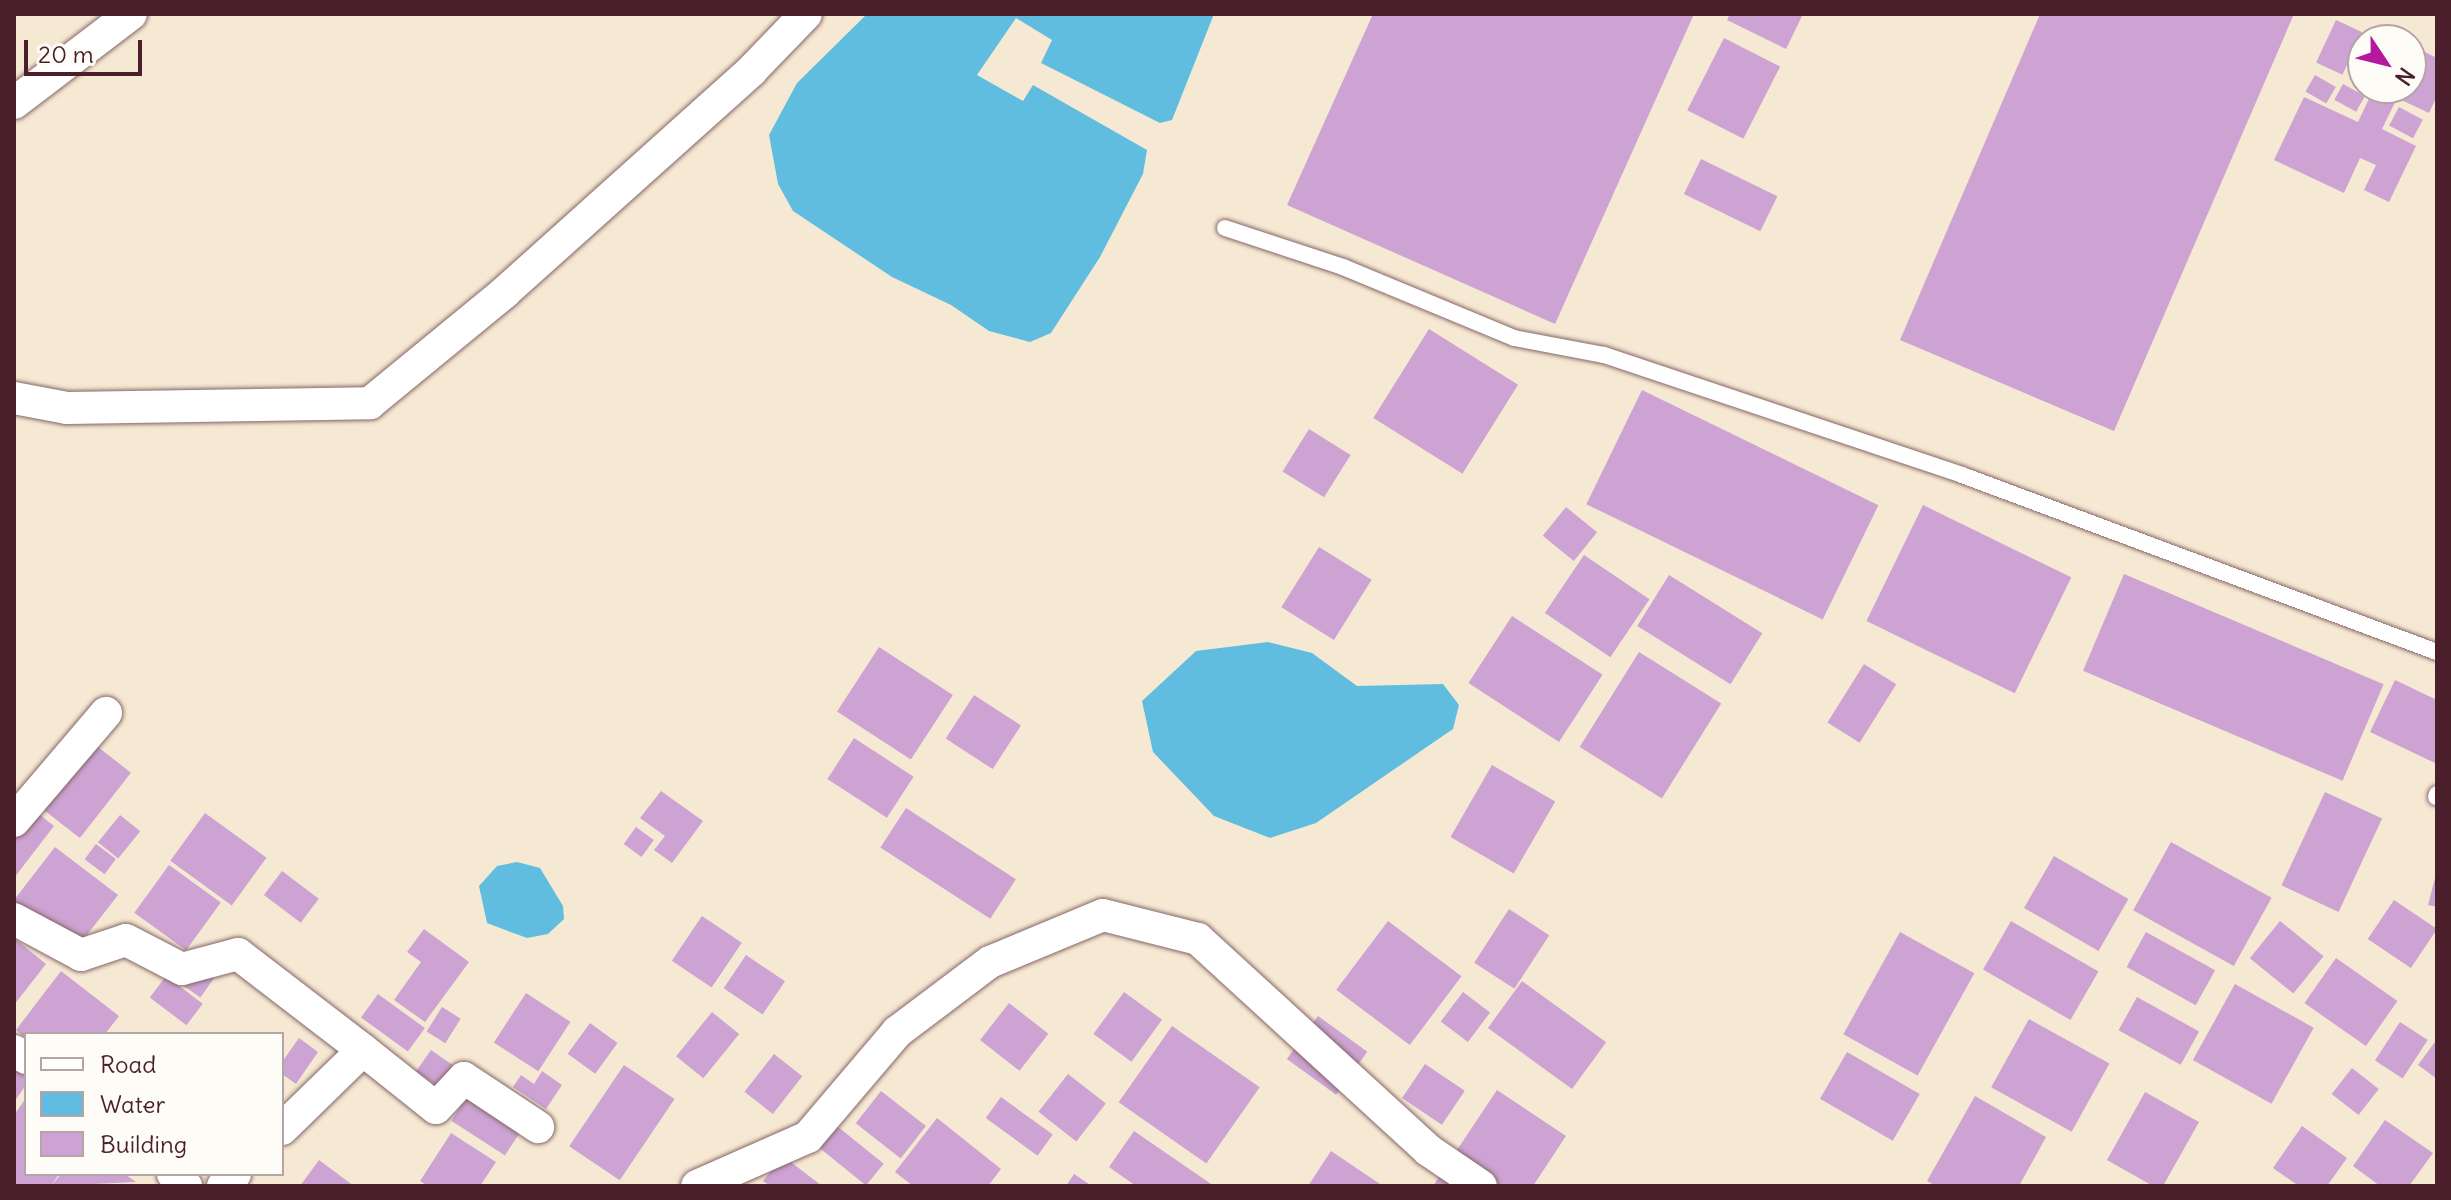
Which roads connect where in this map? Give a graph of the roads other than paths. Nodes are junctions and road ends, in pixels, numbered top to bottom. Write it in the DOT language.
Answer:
graph roads {
  1 [pos="131,14"];
  2 [pos="806,14"];
  3 [pos="14,103"];
  4 [pos="1225,228"];
  5 [pos="14,398"];
  6 [pos="2437,652"];
  7 [pos="106,713"];
  8 [pos="14,821"];
  9 [pos="14,919"];
  10 [pos="363,1050"];
  11 [pos="284,1127"];
  12 [pos="538,1127"];
  13 [pos="697,1186"];
  14 [pos="1481,1186"];
  1 -- 3 [label="street"];
  2 -- 5 [label="street"];
  4 -- 6 [label="lane"];
  7 -- 8 [label="street"];
  9 -- 10 [label="street"];
  10 -- 11 [label="street"];
  10 -- 12 [label="street"];
  13 -- 14 [label="street"];
}
